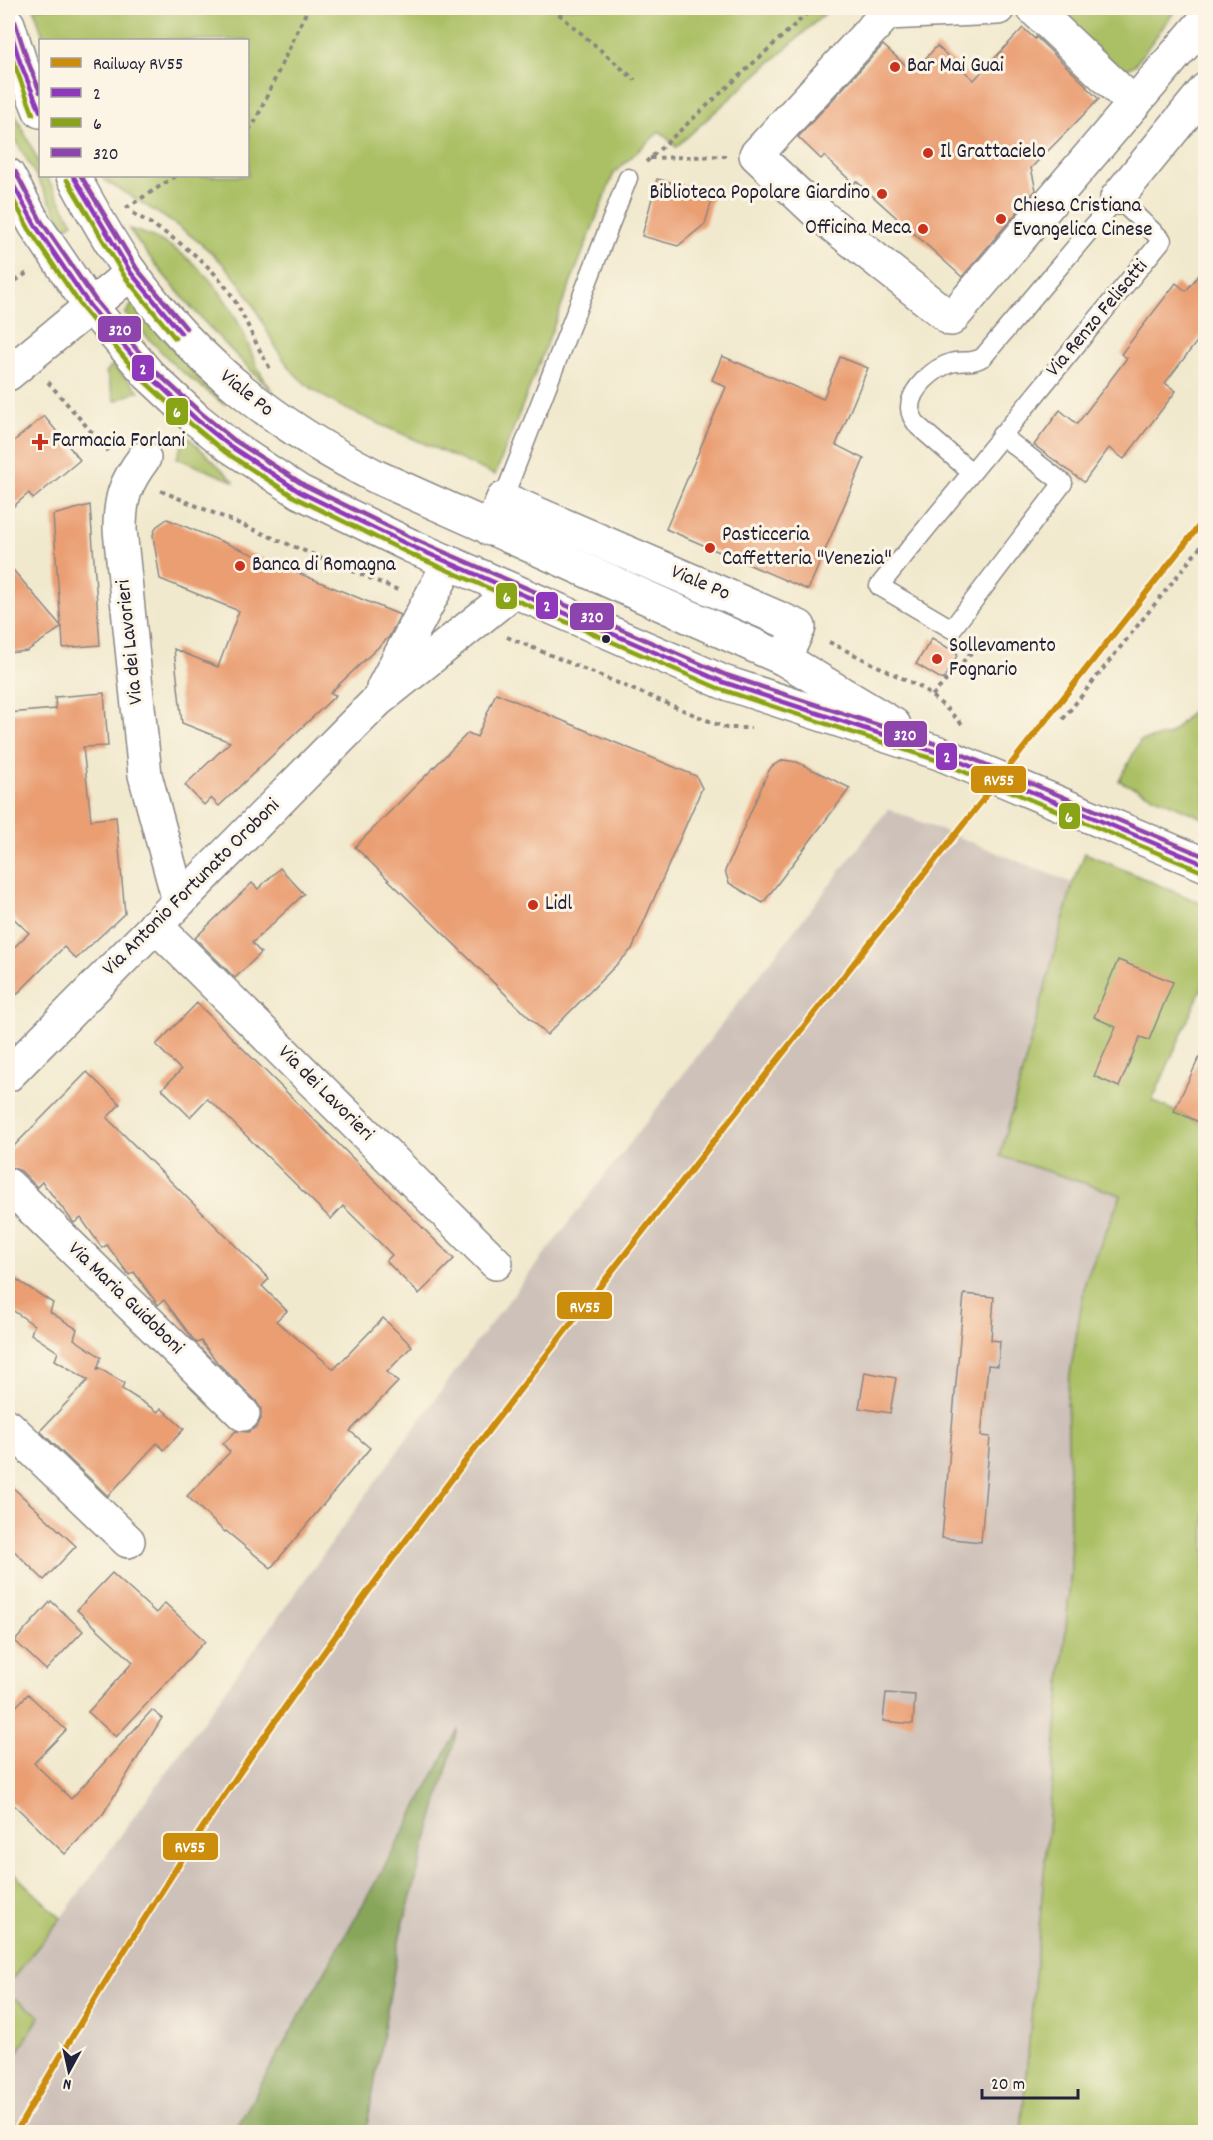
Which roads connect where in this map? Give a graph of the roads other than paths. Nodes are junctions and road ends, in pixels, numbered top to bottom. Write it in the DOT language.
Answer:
graph roads {
  1 [pos="998,8"];
  2 [pos="1033,8"];
  3 [pos="1206,19"];
  4 [pos="8,24"];
  5 [pos="1206,88"];
  6 [pos="1134,104"];
  7 [pos="39,109"];
  8 [pos="8,174"];
  9 [pos="74,177"];
  10 [pos="628,178"];
  11 [pos="1118,198"];
  12 [pos="131,273"];
  13 [pos="90,306"];
  14 [pos="17,365"];
  15 [pos="1001,435"];
  16 [pos="138,466"];
  17 [pos="971,472"];
  18 [pos="503,499"];
  19 [pos="480,525"];
  20 [pos="449,563"];
  21 [pos="514,591"];
  22 [pos="784,658"];
  23 [pos="377,700"];
  24 [pos="939,753"];
  25 [pos="1206,865"];
  26 [pos="179,901"];
  27 [pos="155,925"];
  28 [pos="8,1075"];
  29 [pos="8,1185"];
  30 [pos="495,1263"];
  31 [pos="243,1414"];
  32 [pos="8,1426"];
  33 [pos="128,1540"];
  1 -- 6 [label="street"];
  2 -- 6 [label="street"];
  3 -- 6 [label="street"];
  4 -- 7 [label="street"];
  5 -- 11 [label="street"];
  8 -- 13 [label="street, Viale Po"];
  9 -- 12 [label="street, Viale Po"];
  10 -- 18 [label="lane"];
  11 -- 15 [label="lane, Via Renzo Felisatti"];
  11 -- 17 [label="lane"];
  12 -- 13 [label="street"];
  12 -- 19 [label="street, Viale Po"];
  13 -- 14 [label="street"];
  13 -- 20 [label="street, Viale Po"];
  15 -- 17 [label="lane, Via Renzo Felisatti"];
  15 -- 17 [label="lane, Via Renzo Felisatti"];
  16 -- 26 [label="street, Via dei Lavorieri"];
  18 -- 19 [label="street"];
  18 -- 22 [label="street, Viale Po"];
  19 -- 20 [label="street, Via Antonio Fortunato Oroboni"];
  19 -- 22 [label="street, Viale Po"];
  20 -- 21 [label="street, Viale Po"];
  20 -- 23 [label="street, Via Antonio Fortunato Oroboni"];
  21 -- 23 [label="street, Via Antonio Fortunato Oroboni"];
  21 -- 24 [label="street, Viale Po"];
  22 -- 24 [label="street, Viale Po"];
  23 -- 26 [label="street, Via Antonio Fortunato Oroboni"];
  24 -- 25 [label="street, Viale Po"];
  26 -- 27 [label="street, Via Antonio Fortunato Oroboni"];
  27 -- 28 [label="street, Via Antonio Fortunato Oroboni"];
  27 -- 30 [label="street, Via dei Lavorieri"];
  29 -- 31 [label="street, Via Maria Guidoboni"];
  32 -- 33 [label="street"];
}
